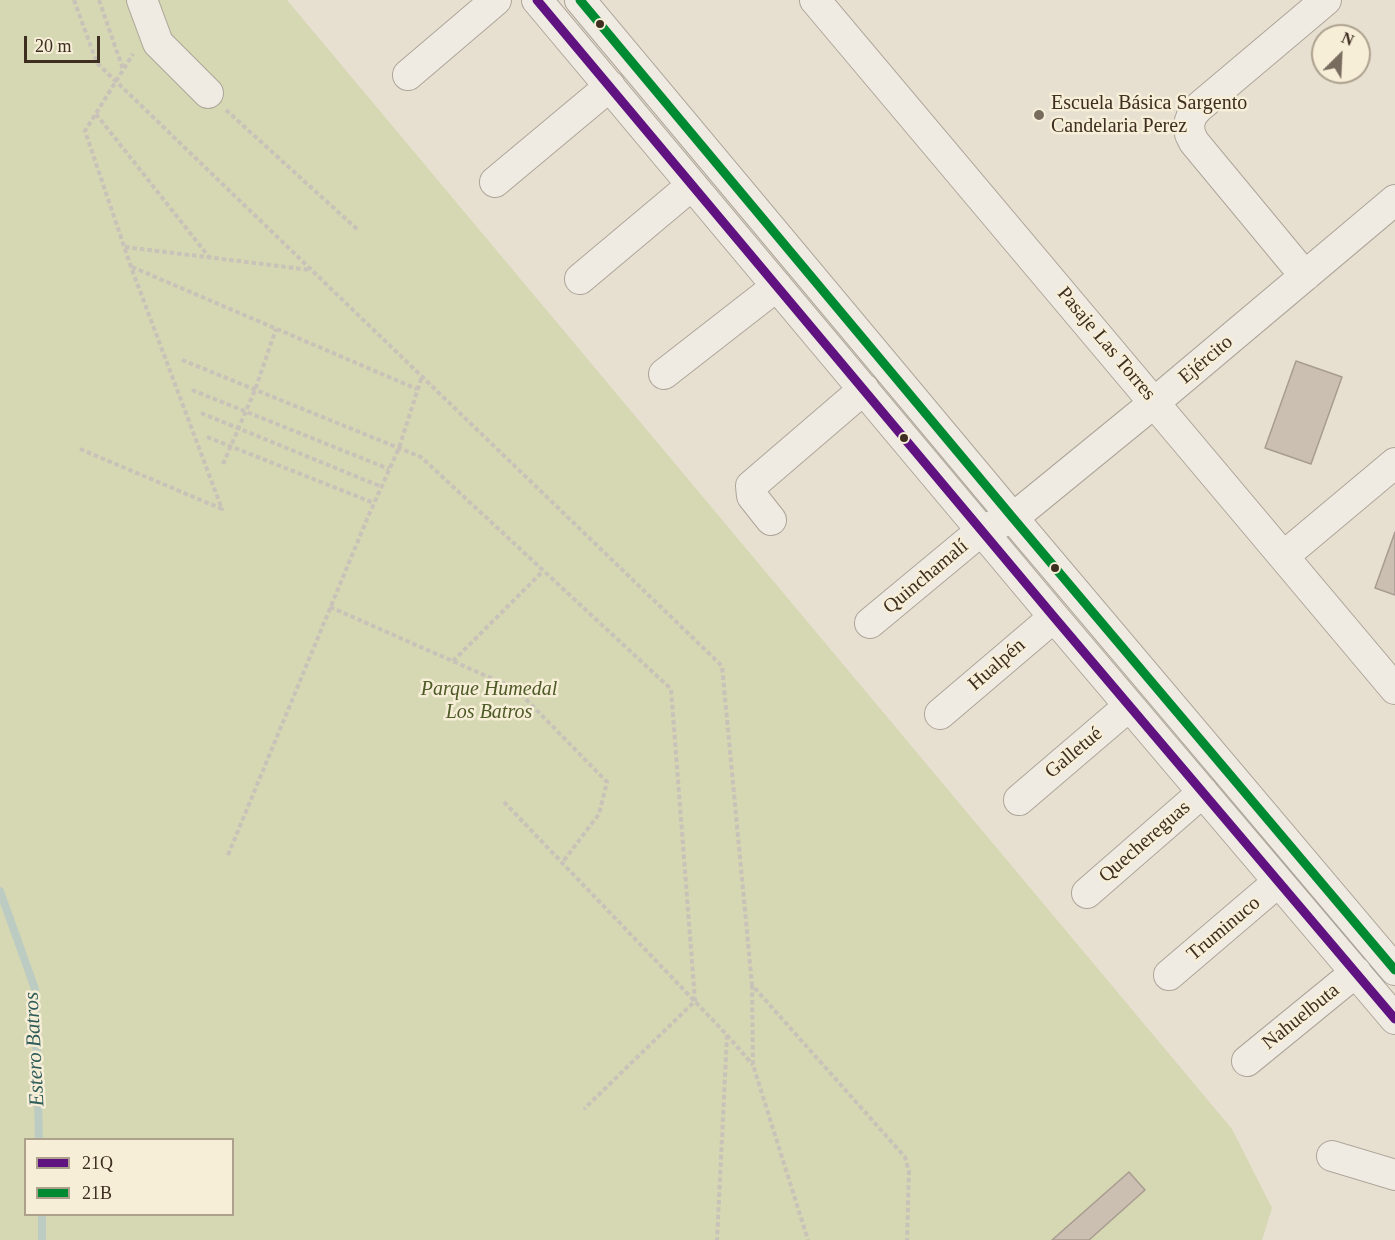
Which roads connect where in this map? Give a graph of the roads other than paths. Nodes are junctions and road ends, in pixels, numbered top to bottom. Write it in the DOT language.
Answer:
graph roads {
  1 [pos="496,0"];
  2 [pos="537,0"];
  3 [pos="580,0"];
  4 [pos="1326,0"];
  5 [pos="831,5"];
  6 [pos="146,13"];
  7 [pos="408,75"];
  8 [pos="610,86"];
  9 [pos="207,93"];
  10 [pos="495,182"];
  11 [pos="692,185"];
  12 [pos="1395,200"];
  13 [pos="1305,276"];
  14 [pos="580,279"];
  15 [pos="777,286"];
  16 [pos="664,374"];
  17 [pos="864,389"];
  18 [pos="1155,402"];
  19 [pos="1395,463"];
  20 [pos="1013,518"];
  21 [pos="771,520"];
  22 [pos="982,530"];
  23 [pos="1284,556"];
  24 [pos="1054,616"];
  25 [pos="870,623"];
  26 [pos="1395,689"];
  27 [pos="1129,706"];
  28 [pos="940,714"];
  29 [pos="1203,792"];
  30 [pos="1019,800"];
  31 [pos="1278,882"];
  32 [pos="1087,892"];
  33 [pos="1395,970"];
  34 [pos="1356,972"];
  35 [pos="1169,975"];
  36 [pos="1395,1019"];
  37 [pos="1246,1061"];
  38 [pos="1332,1156"];
  39 [pos="1395,1175"];
  1 -- 7 [label="street"];
  2 -- 8 [label="street"];
  3 -- 20 [label="street"];
  4 -- 13 [label="street"];
  5 -- 18 [label="street, Pasaje Las Torres"];
  6 -- 9 [label="street"];
  8 -- 10 [label="street"];
  8 -- 11 [label="street"];
  11 -- 14 [label="street"];
  11 -- 15 [label="street"];
  12 -- 13 [label="street, Ejército"];
  13 -- 18 [label="street, Ejército"];
  15 -- 16 [label="street"];
  15 -- 17 [label="street"];
  17 -- 21 [label="street"];
  17 -- 22 [label="street"];
  18 -- 20 [label="street, Ejército"];
  18 -- 23 [label="street, Pasaje Las Torres"];
  19 -- 23 [label="street"];
  20 -- 22 [label="street, Ejército"];
  20 -- 33 [label="street"];
  22 -- 24 [label="street"];
  22 -- 25 [label="street, Quinchamalí"];
  23 -- 26 [label="street, Pasaje Las Torres"];
  24 -- 27 [label="street"];
  24 -- 28 [label="street, Hualpén"];
  27 -- 29 [label="street"];
  27 -- 30 [label="street, Galletué"];
  29 -- 31 [label="street"];
  29 -- 32 [label="street, Quechereguas"];
  31 -- 34 [label="street"];
  31 -- 35 [label="street, Truminuco"];
  34 -- 36 [label="street"];
  34 -- 37 [label="street, Nahuelbuta"];
  38 -- 39 [label="street"];
}
